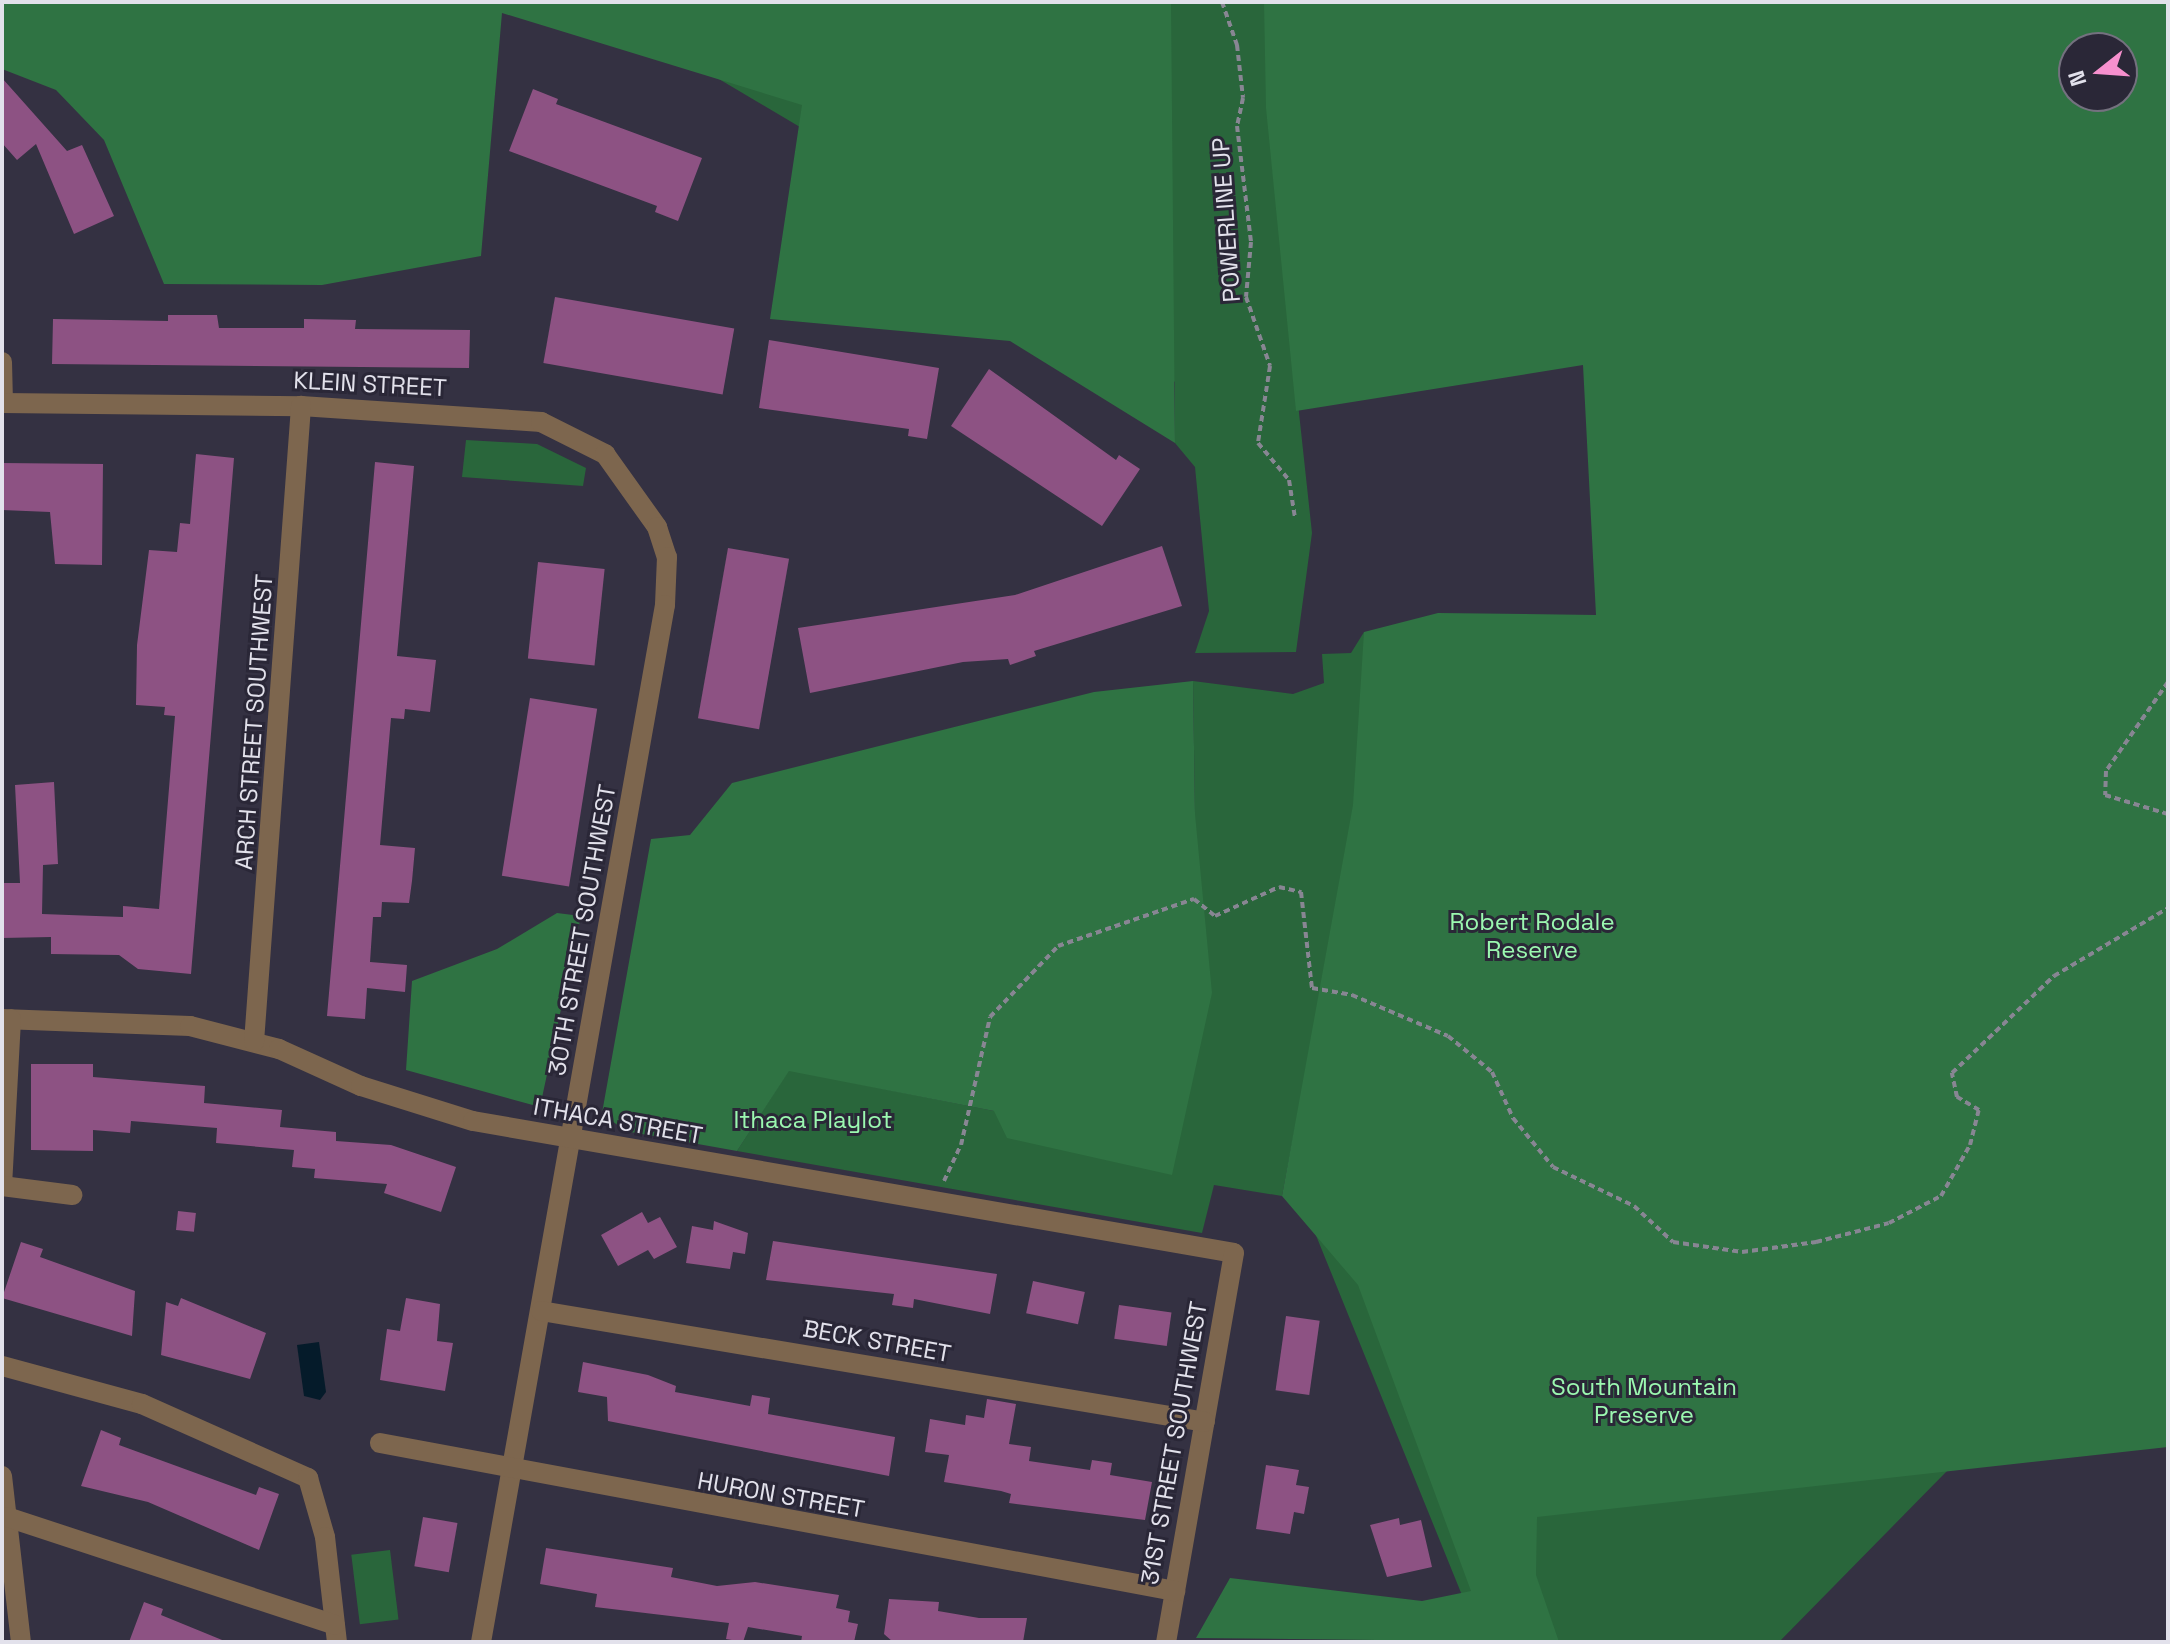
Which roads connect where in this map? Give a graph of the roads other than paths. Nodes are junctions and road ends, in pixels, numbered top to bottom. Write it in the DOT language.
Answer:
graph roads {
  1 [pos="2,362"];
  2 [pos="3,403"];
  3 [pos="301,406"];
  4 [pos="667,557"];
  5 [pos="7,1019"];
  6 [pos="254,1042"];
  7 [pos="569,1140"];
  8 [pos="2,1186"];
  9 [pos="72,1195"];
  10 [pos="1234,1253"];
  11 [pos="541,1311"];
  12 [pos="2,1366"];
  13 [pos="1205,1422"];
  14 [pos="380,1443"];
  15 [pos="511,1472"];
  16 [pos="2,1476"];
  17 [pos="7,1517"];
  18 [pos="1175,1591"];
  19 [pos="336,1634"];
  20 [pos="21,1642"];
  21 [pos="481,1642"];
  22 [pos="1166,1642"];
  1 -- 2 [label="street"];
  2 -- 3 [label="street, KLEIN STREET"];
  3 -- 4 [label="street, KLEIN STREET"];
  3 -- 6 [label="street, ARCH STREET SOUTHWEST"];
  4 -- 7 [label="street, 30TH STREET SOUTHWEST"];
  5 -- 6 [label="street, ITHACA STREET"];
  5 -- 8 [label="street"];
  6 -- 7 [label="street, ITHACA STREET"];
  7 -- 10 [label="street, ITHACA STREET"];
  7 -- 11 [label="street, 30TH STREET SOUTHWEST"];
  8 -- 9 [label="street"];
  10 -- 13 [label="street, 31ST STREET SOUTHWEST"];
  11 -- 13 [label="street, BECK STREET"];
  11 -- 15 [label="street, 30TH STREET SOUTHWEST"];
  12 -- 19 [label="street"];
  13 -- 18 [label="street, 31ST STREET SOUTHWEST"];
  14 -- 15 [label="street, HURON STREET"];
  15 -- 18 [label="street, HURON STREET"];
  15 -- 21 [label="street, 30TH STREET SOUTHWEST"];
  16 -- 17 [label="street"];
  17 -- 19 [label="street"];
  17 -- 20 [label="street"];
  18 -- 22 [label="street, 31ST STREET SOUTHWEST"];
}
